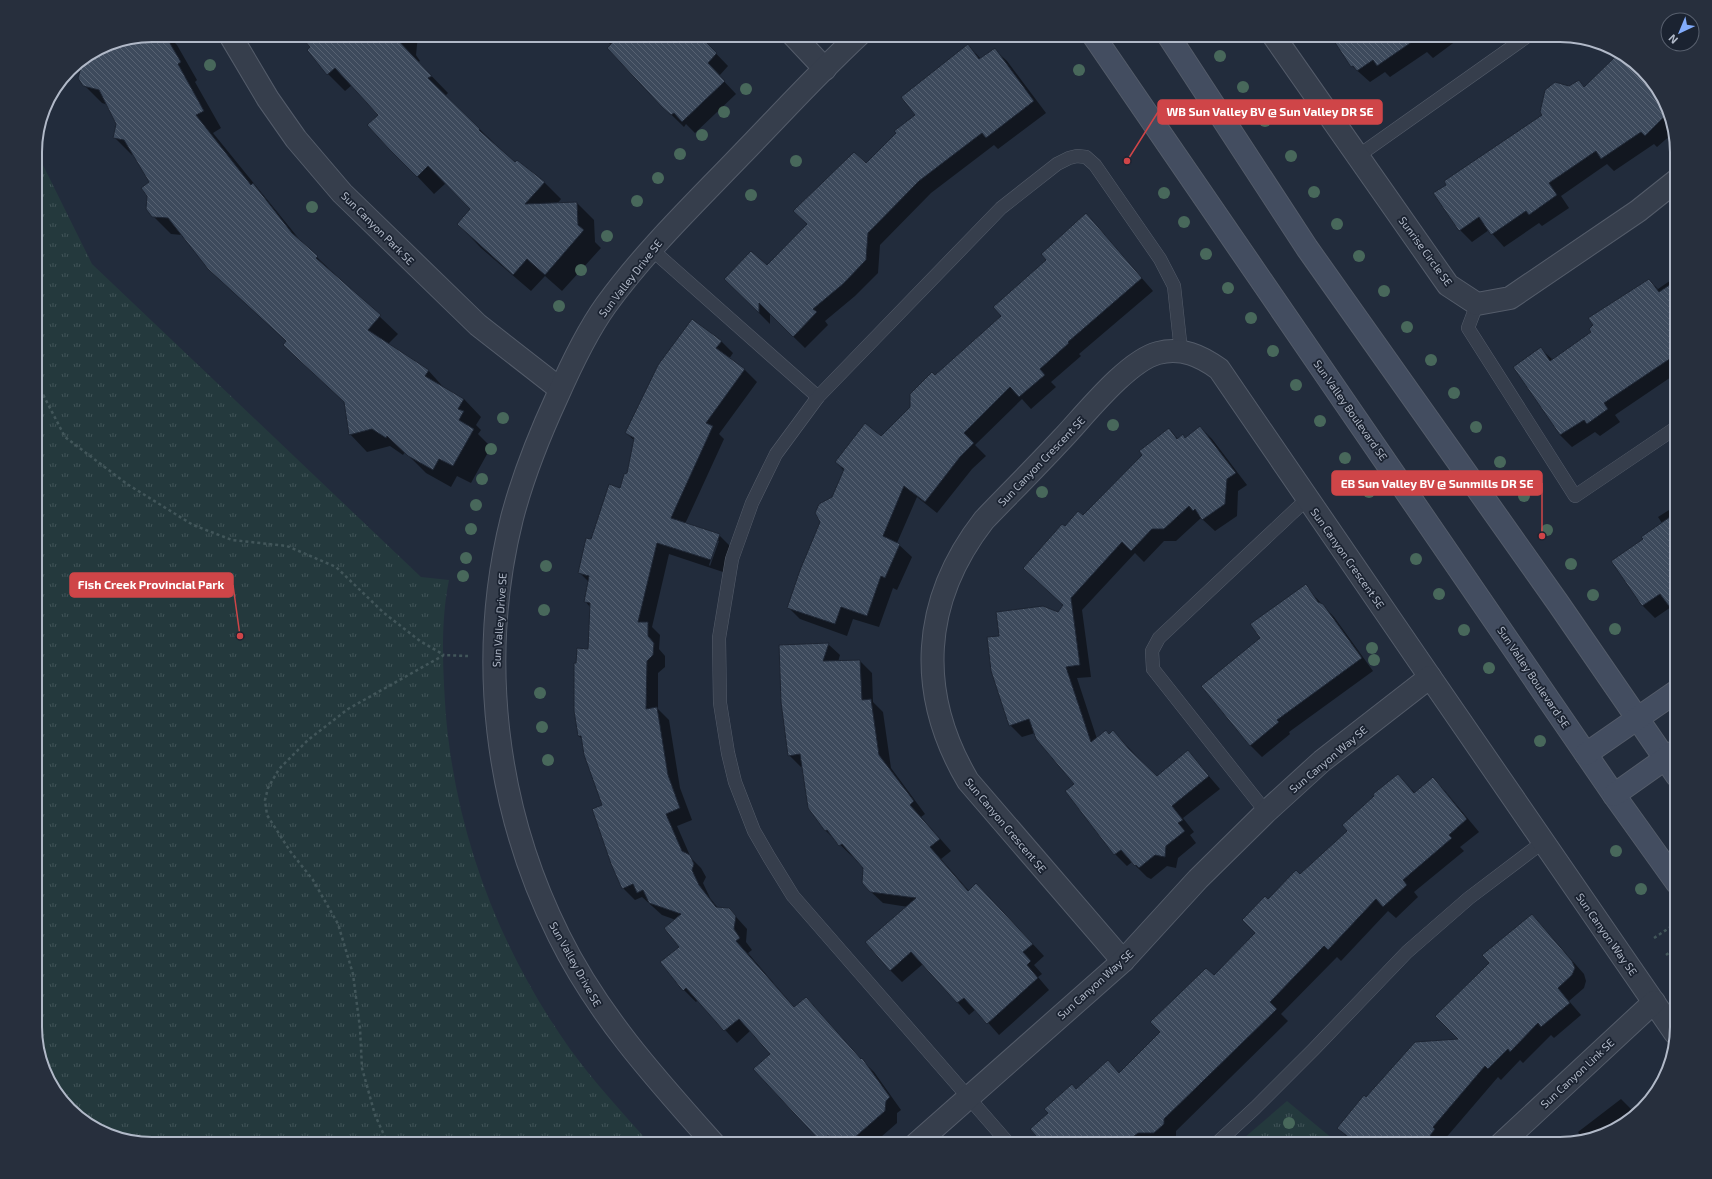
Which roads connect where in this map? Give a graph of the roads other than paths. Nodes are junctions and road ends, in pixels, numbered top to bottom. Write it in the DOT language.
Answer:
graph roads {
  1 [pos="234,42"];
  2 [pos="800,42"];
  3 [pos="852,42"];
  4 [pos="1098,42"];
  5 [pos="1173,42"];
  6 [pos="1279,42"];
  7 [pos="1519,42"];
  8 [pos="825,69"];
  9 [pos="1358,156"];
  10 [pos="1670,186"];
  11 [pos="650,248"];
  12 [pos="1477,304"];
  13 [pos="1180,351"];
  14 [pos="560,389"];
  15 [pos="818,397"];
  16 [pos="1670,432"];
  17 [pos="1307,499"];
  18 [pos="1430,677"];
  19 [pos="1670,696"];
  20 [pos="1637,719"];
  21 [pos="1586,754"];
  22 [pos="1670,758"];
  23 [pos="1670,763"];
  24 [pos="1614,795"];
  25 [pos="1266,812"];
  26 [pos="1543,842"];
  27 [pos="1670,873"];
  28 [pos="1124,961"];
  29 [pos="1654,1002"];
  30 [pos="1670,1026"];
  31 [pos="968,1098"];
  32 [pos="708,1137"];
  33 [pos="924,1137"];
  34 [pos="1003,1137"];
  35 [pos="1224,1137"];
  36 [pos="1511,1137"];
  1 -- 14 [label="street, Sun Canyon Park SE"];
  2 -- 8 [label="street"];
  3 -- 8 [label="street, Sun Valley Drive SE"];
  4 -- 21 [label="main road, Sun Valley Boulevard SE"];
  5 -- 20 [label="main road"];
  6 -- 9 [label="street, Sunrise Circle SE"];
  7 -- 9 [label="lane"];
  8 -- 11 [label="street, Sun Valley Drive SE"];
  9 -- 12 [label="street, Sunrise Circle SE"];
  10 -- 12 [label="street"];
  11 -- 14 [label="street, Sun Valley Drive SE"];
  11 -- 15 [label="lane"];
  12 -- 16 [label="lane"];
  13 -- 15 [label="lane"];
  13 -- 17 [label="street, Sun Canyon Crescent SE"];
  13 -- 28 [label="street, Sun Canyon Crescent SE"];
  14 -- 32 [label="street, Sun Valley Drive SE"];
  15 -- 31 [label="lane"];
  17 -- 18 [label="street, Sun Canyon Crescent SE"];
  17 -- 25 [label="lane"];
  18 -- 25 [label="street, Sun Canyon Way SE"];
  18 -- 26 [label="street, Sun Canyon Way SE"];
  19 -- 20 [label="main road"];
  20 -- 21 [label="main road"];
  20 -- 22 [label="main road"];
  21 -- 24 [label="main road, Sun Valley Boulevard SE"];
  23 -- 24 [label="main road"];
  24 -- 27 [label="main road, Sun Valley Boulevard SE"];
  25 -- 28 [label="street, Sun Canyon Way SE"];
  26 -- 29 [label="street, Sun Canyon Way SE"];
  26 -- 35 [label="lane"];
  28 -- 31 [label="street, Sun Canyon Way SE"];
  29 -- 30 [label="street, Sun Canyon Way SE"];
  29 -- 36 [label="street, Sun Canyon Link SE"];
  31 -- 33 [label="street, Sun Canyon Way SE"];
  31 -- 34 [label="lane"];
}
